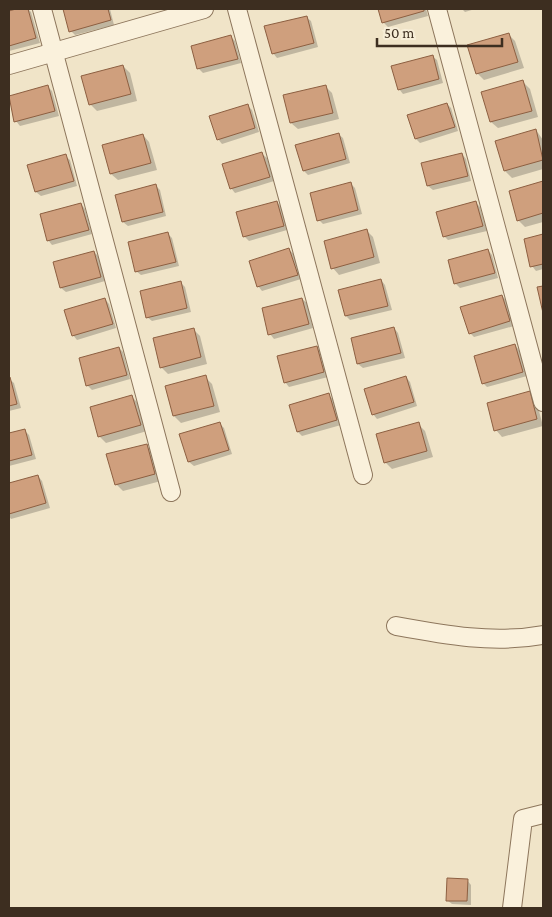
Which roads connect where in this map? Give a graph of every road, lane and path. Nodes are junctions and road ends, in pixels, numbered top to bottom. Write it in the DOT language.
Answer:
graph roads {
  1 [pos="42,9"];
  2 [pos="204,9"];
  3 [pos="237,9"];
  4 [pos="438,9"];
  5 [pos="54,51"];
  6 [pos="9,65"];
  7 [pos="543,402"];
  8 [pos="363,475"];
  9 [pos="171,492"];
  10 [pos="396,626"];
  11 [pos="543,635"];
  12 [pos="543,814"];
  13 [pos="512,908"];
  1 -- 5 [label="street"];
  2 -- 5 [label="street"];
  3 -- 8 [label="street"];
  4 -- 7 [label="street"];
  5 -- 6 [label="street"];
  5 -- 9 [label="street"];
  10 -- 11 [label="street"];
  12 -- 13 [label="street"];
}
